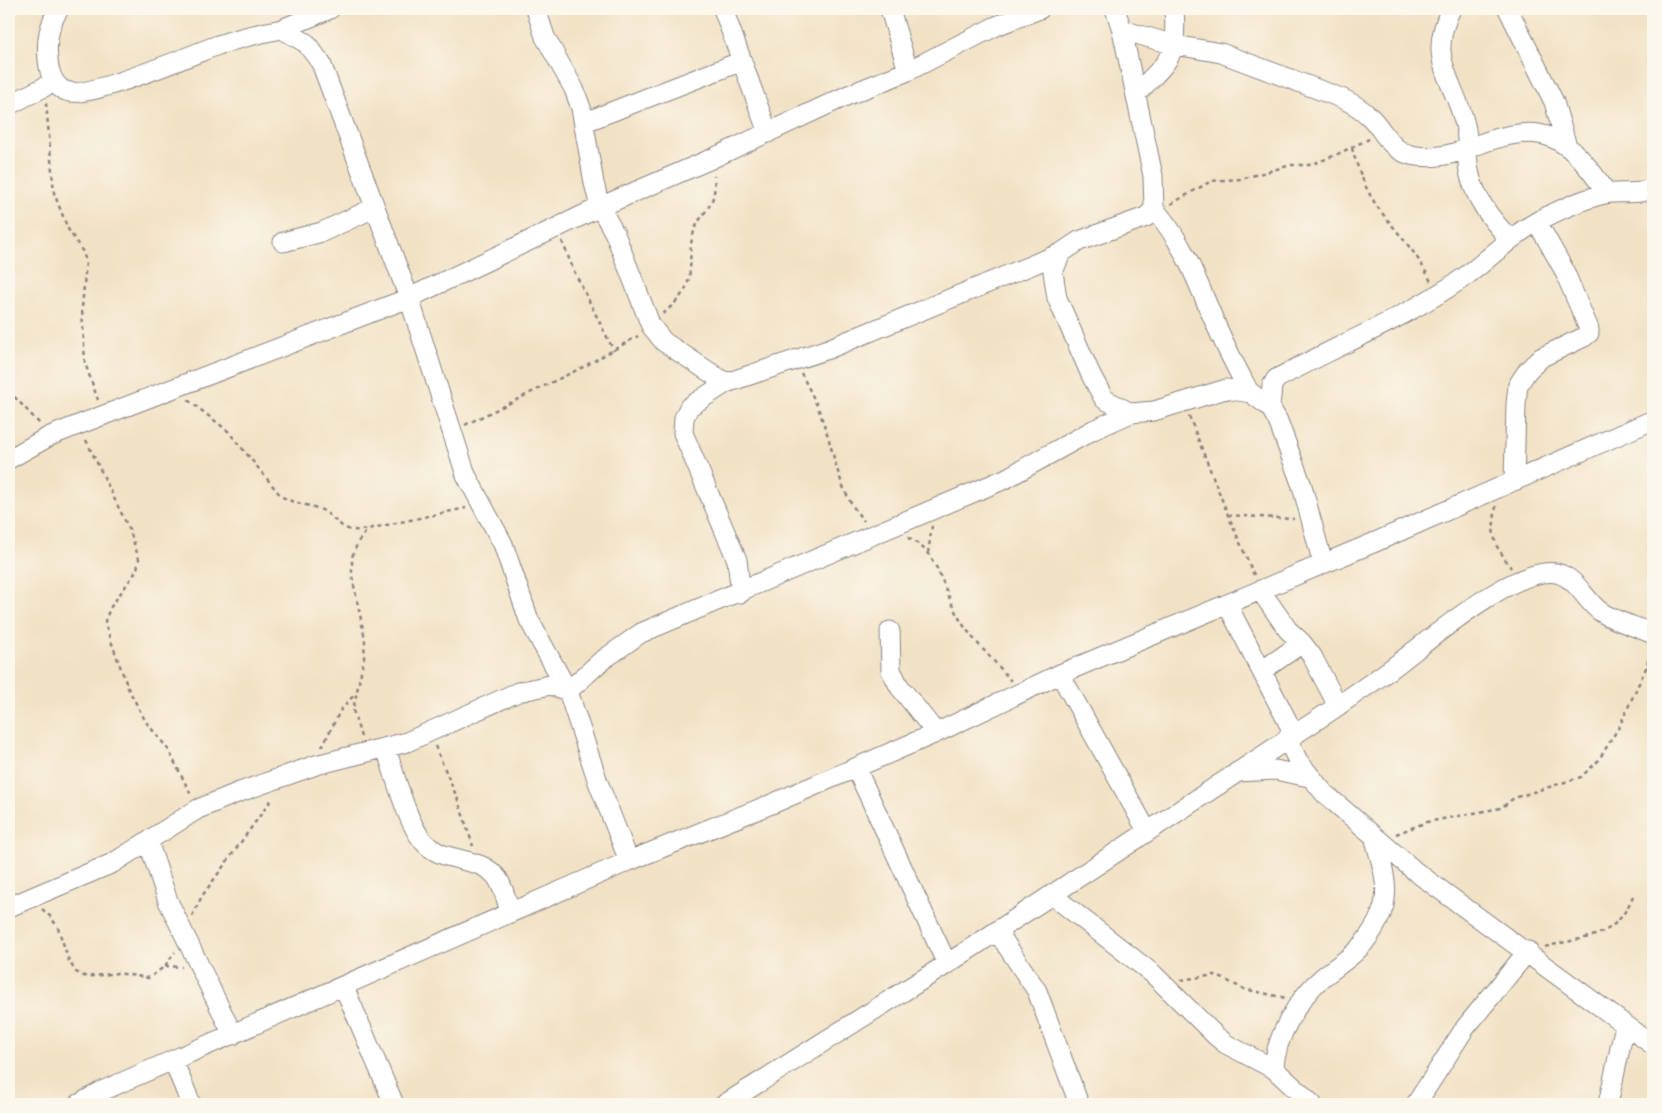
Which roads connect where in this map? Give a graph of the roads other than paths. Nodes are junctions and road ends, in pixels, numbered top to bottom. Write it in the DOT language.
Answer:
graph roads {
  1 [pos="330,9"];
  2 [pos="536,9"];
  3 [pos="723,9"];
  4 [pos="890,9"];
  5 [pos="1040,9"];
  6 [pos="1115,9"];
  7 [pos="1174,9"];
  8 [pos="1451,9"];
  9 [pos="1508,9"];
  10 [pos="56,10"];
  11 [pos="282,30"];
  12 [pos="1122,30"];
  13 [pos="1175,45"];
  14 [pos="742,61"];
  15 [pos="908,71"];
  16 [pos="49,84"];
  17 [pos="1136,94"];
  18 [pos="9,106"];
  19 [pos="584,122"];
  20 [pos="768,133"];
  21 [pos="1566,143"];
  22 [pos="1468,149"];
  23 [pos="1652,190"];
  24 [pos="1607,193"];
  25 [pos="600,207"];
  26 [pos="374,208"];
  27 [pos="1156,211"];
  28 [pos="1537,222"];
  29 [pos="1510,239"];
  30 [pos="283,242"];
  31 [pos="1060,253"];
  32 [pos="409,298"];
  33 [pos="1276,380"];
  34 [pos="726,383"];
  35 [pos="1244,389"];
  36 [pos="1104,399"];
  37 [pos="1270,407"];
  38 [pos="1131,413"];
  39 [pos="1653,420"];
  40 [pos="1093,430"];
  41 [pos="9,459"];
  42 [pos="1507,484"];
  43 [pos="1323,564"];
  44 [pos="1260,590"];
  45 [pos="741,593"];
  46 [pos="1227,604"];
  47 [pos="890,631"];
  48 [pos="1653,634"];
  49 [pos="1302,643"];
  50 [pos="1263,670"];
  51 [pos="1060,674"];
  52 [pos="568,691"];
  53 [pos="1338,706"];
  54 [pos="936,733"];
  55 [pos="1291,736"];
  56 [pos="378,751"];
  57 [pos="856,768"];
  58 [pos="1236,772"];
  59 [pos="1309,777"];
  60 [pos="1147,831"];
  61 [pos="1377,838"];
  62 [pos="148,841"];
  63 [pos="629,861"];
  64 [pos="1052,895"];
  65 [pos="17,903"];
  66 [pos="510,912"];
  67 [pos="997,931"];
  68 [pos="1530,953"];
  69 [pos="947,964"];
  70 [pos="344,986"];
  71 [pos="1625,1025"];
  72 [pos="233,1035"];
  73 [pos="1653,1045"];
  74 [pos="173,1060"];
  75 [pos="1274,1068"];
  76 [pos="79,1104"];
  77 [pos="191,1104"];
  78 [pos="394,1104"];
  79 [pos="725,1104"];
  80 [pos="1079,1104"];
  81 [pos="1312,1104"];
  82 [pos="1416,1104"];
  83 [pos="1608,1104"];
  1 -- 11 [label="street"];
  2 -- 19 [label="street"];
  3 -- 14 [label="street"];
  4 -- 15 [label="street"];
  5 -- 15 [label="street"];
  6 -- 12 [label="street"];
  7 -- 13 [label="street"];
  8 -- 22 [label="street"];
  9 -- 21 [label="street"];
  10 -- 16 [label="street"];
  11 -- 16 [label="street"];
  11 -- 26 [label="street"];
  12 -- 13 [label="street"];
  12 -- 17 [label="street"];
  13 -- 17 [label="street"];
  13 -- 22 [label="street"];
  14 -- 19 [label="street"];
  14 -- 20 [label="street"];
  15 -- 20 [label="street"];
  16 -- 18 [label="street"];
  17 -- 27 [label="street"];
  19 -- 25 [label="street"];
  20 -- 25 [label="street"];
  21 -- 22 [label="street"];
  21 -- 24 [label="street"];
  22 -- 29 [label="street"];
  23 -- 24 [label="street"];
  24 -- 28 [label="street"];
  25 -- 32 [label="street"];
  25 -- 34 [label="street"];
  26 -- 30 [label="street"];
  26 -- 32 [label="street"];
  27 -- 31 [label="street"];
  27 -- 35 [label="street"];
  28 -- 29 [label="street"];
  28 -- 42 [label="street"];
  29 -- 33 [label="street"];
  31 -- 34 [label="street"];
  31 -- 36 [label="street"];
  32 -- 41 [label="street"];
  32 -- 52 [label="street"];
  33 -- 35 [label="street"];
  33 -- 37 [label="street"];
  34 -- 45 [label="street"];
  35 -- 37 [label="street"];
  35 -- 38 [label="street"];
  36 -- 38 [label="street"];
  36 -- 40 [label="street"];
  37 -- 43 [label="street"];
  38 -- 40 [label="street"];
  39 -- 42 [label="street"];
  40 -- 45 [label="street"];
  42 -- 43 [label="street"];
  43 -- 44 [label="street"];
  44 -- 46 [label="street"];
  44 -- 49 [label="street"];
  45 -- 52 [label="street"];
  46 -- 50 [label="street"];
  46 -- 51 [label="street"];
  47 -- 54 [label="street"];
  48 -- 53 [label="street"];
  49 -- 50 [label="street"];
  49 -- 53 [label="street"];
  50 -- 55 [label="street"];
  51 -- 54 [label="street"];
  51 -- 60 [label="street"];
  52 -- 56 [label="street"];
  52 -- 63 [label="street"];
  53 -- 55 [label="street"];
  54 -- 57 [label="street"];
  55 -- 58 [label="street"];
  55 -- 59 [label="street"];
  56 -- 62 [label="street"];
  56 -- 66 [label="street"];
  57 -- 63 [label="street"];
  57 -- 69 [label="street"];
  58 -- 59 [label="street"];
  58 -- 60 [label="street"];
  59 -- 61 [label="street"];
  60 -- 64 [label="street"];
  61 -- 68 [label="street"];
  61 -- 75 [label="street"];
  62 -- 65 [label="street"];
  62 -- 72 [label="street"];
  63 -- 66 [label="street"];
  64 -- 67 [label="street"];
  64 -- 75 [label="street"];
  66 -- 70 [label="street"];
  67 -- 69 [label="street"];
  67 -- 80 [label="street"];
  68 -- 71 [label="street"];
  68 -- 82 [label="street"];
  69 -- 79 [label="street"];
  70 -- 72 [label="street"];
  70 -- 78 [label="street"];
  71 -- 73 [label="street"];
  71 -- 83 [label="street"];
  72 -- 74 [label="street"];
  74 -- 76 [label="street"];
  74 -- 77 [label="street"];
  75 -- 81 [label="street"];
}
